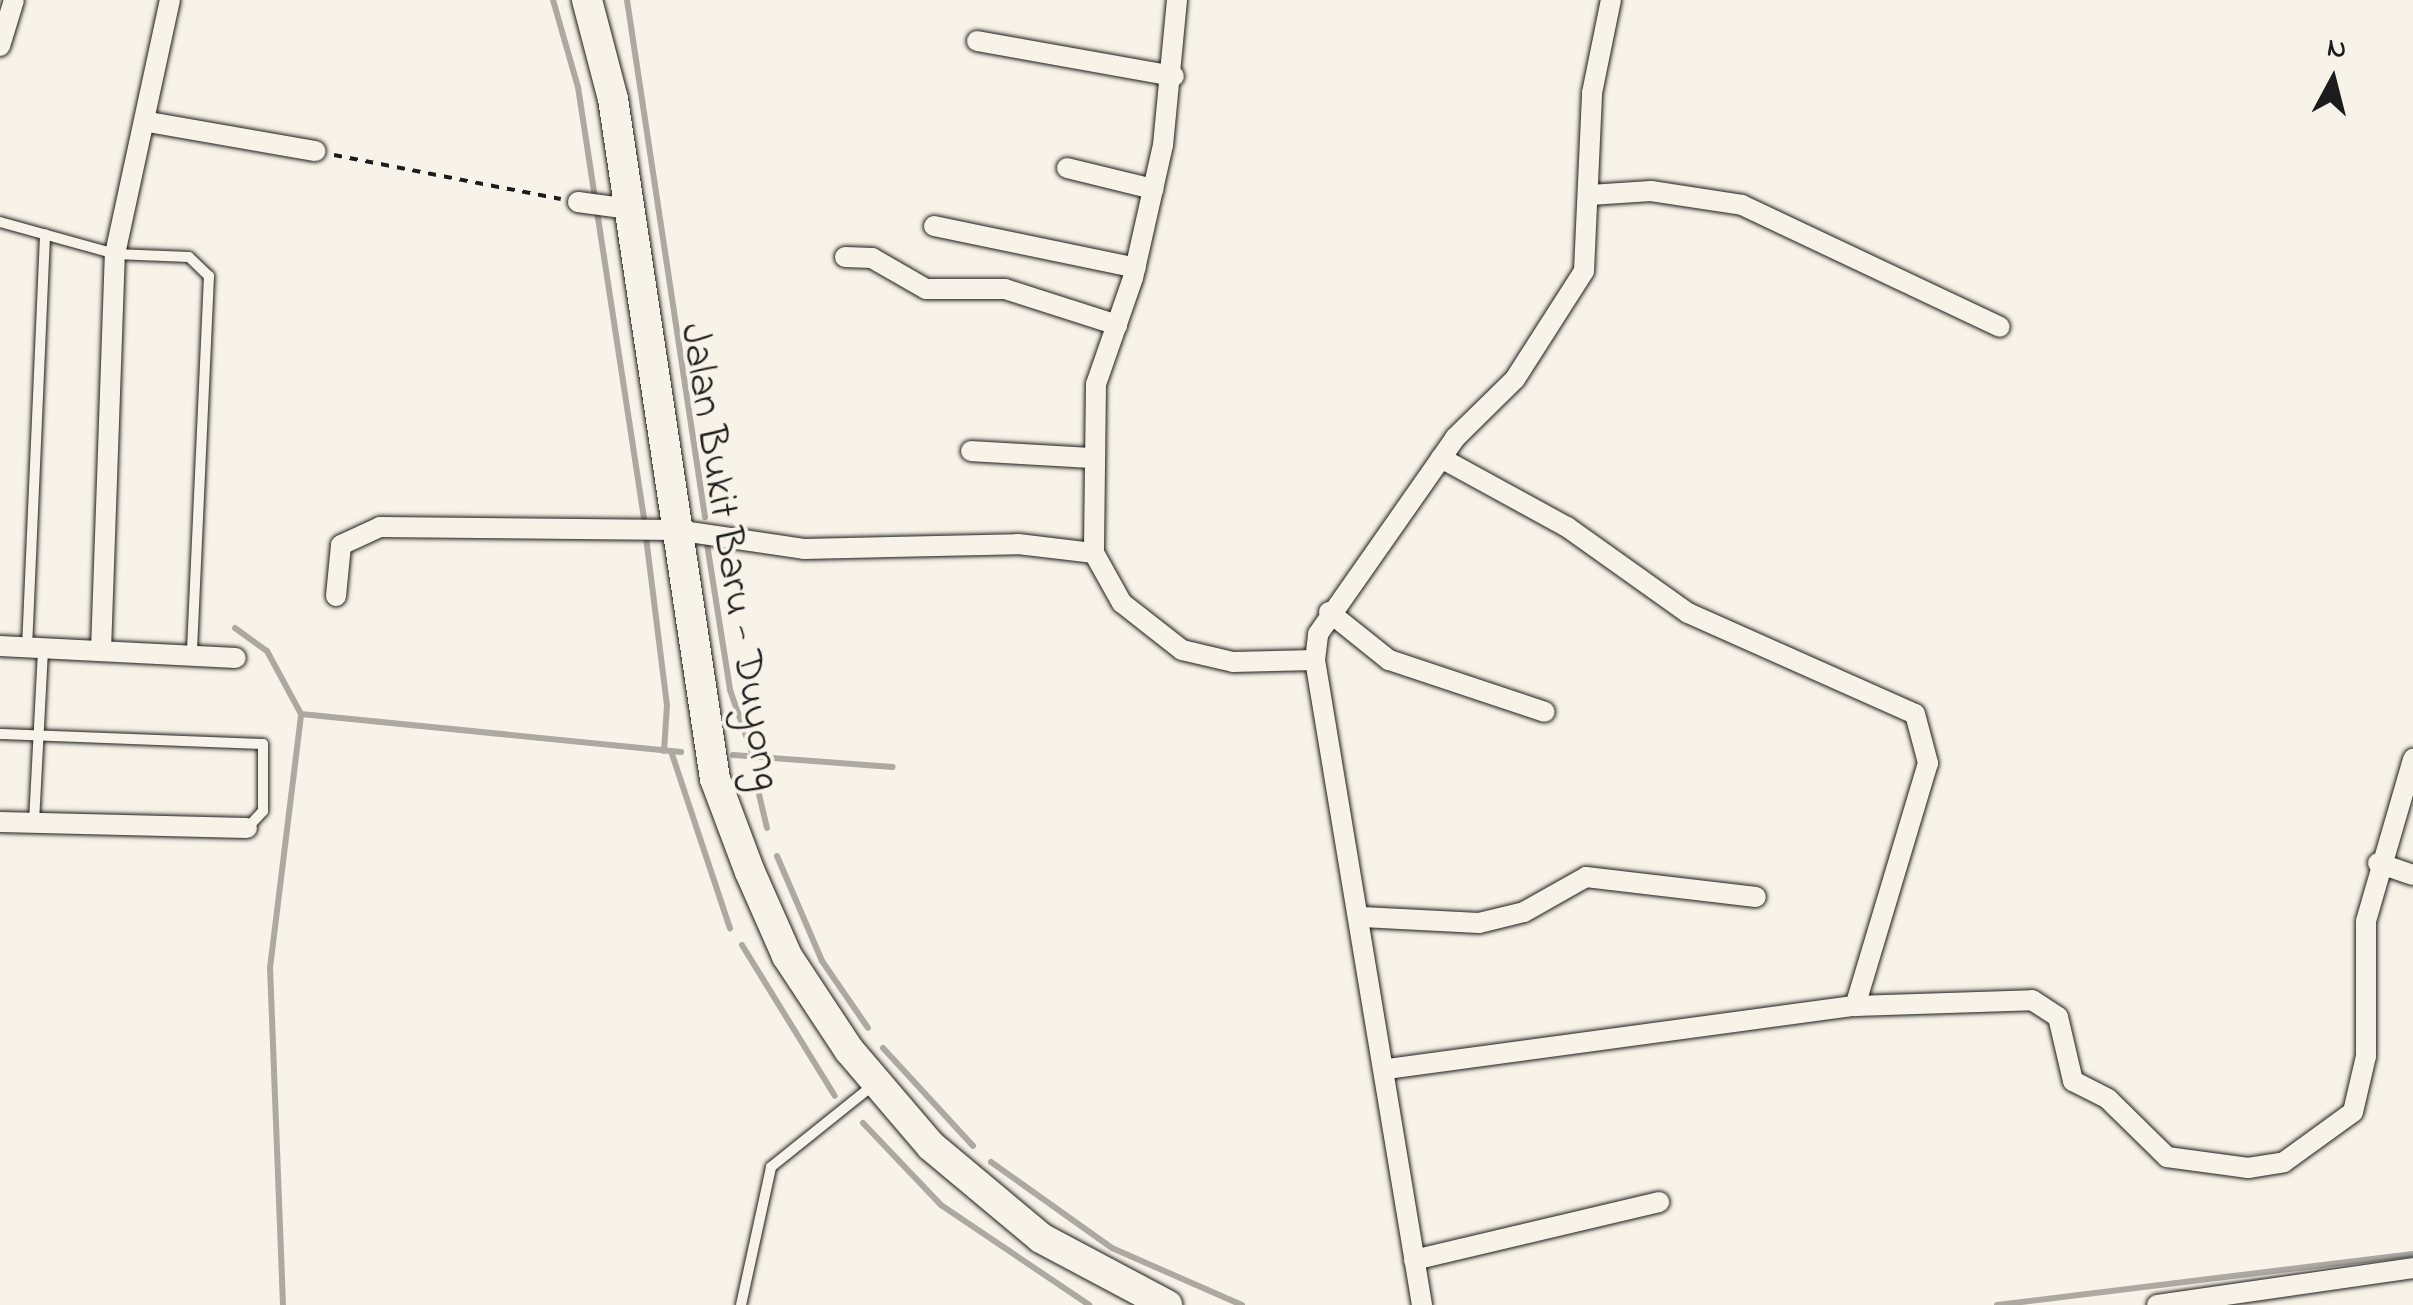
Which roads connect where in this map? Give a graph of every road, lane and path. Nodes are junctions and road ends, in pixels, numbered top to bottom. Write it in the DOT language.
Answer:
graph roads {
  1 [pos="14,0"];
  2 [pos="170,0"];
  3 [pos="587,0"];
  4 [pos="1178,0"];
  5 [pos="1611,0"];
  6 [pos="977,40"];
  7 [pos="0,46"];
  8 [pos="1174,76"];
  9 [pos="148,122"];
  10 [pos="315,151"];
  11 [pos="1067,168"];
  12 [pos="1153,189"];
  13 [pos="1590,196"];
  14 [pos="578,202"];
  15 [pos="617,208"];
  16 [pos="0,222"];
  17 [pos="934,226"];
  18 [pos="44,234"];
  19 [pos="115,254"];
  20 [pos="845,257"];
  21 [pos="1136,268"];
  22 [pos="1117,325"];
  23 [pos="2000,327"];
  24 [pos="970,451"];
  25 [pos="1094,458"];
  26 [pos="1441,458"];
  27 [pos="676,530"];
  28 [pos="1094,553"];
  29 [pos="336,596"];
  30 [pos="1329,612"];
  31 [pos="0,646"];
  32 [pos="36,648"];
  33 [pos="101,652"];
  34 [pos="192,656"];
  35 [pos="236,658"];
  36 [pos="1315,660"];
  37 [pos="1545,712"];
  38 [pos="0,734"];
  39 [pos="39,735"];
  40 [pos="2413,759"];
  41 [pos="0,822"];
  42 [pos="34,823"];
  43 [pos="248,828"];
  44 [pos="2378,863"];
  45 [pos="2413,875"];
  46 [pos="1756,897"];
  47 [pos="1362,917"];
  48 [pos="1855,1006"];
  49 [pos="1387,1069"];
  50 [pos="877,1082"];
  51 [pos="1659,1202"];
  52 [pos="1414,1260"];
  53 [pos="2413,1268"];
  54 [pos="741,1305"];
  55 [pos="1167,1305"];
  56 [pos="1422,1305"];
  57 [pos="2157,1305"];
  1 -- 7 [label="street"];
  2 -- 9 [label="street"];
  3 -- 15 [label="main road, Jalan Bukit Baru - Duyong"];
  4 -- 8 [label="street"];
  5 -- 13 [label="street"];
  6 -- 8 [label="street"];
  8 -- 12 [label="street"];
  9 -- 10 [label="street"];
  9 -- 19 [label="street"];
  10 -- 14 [label="path"];
  11 -- 12 [label="street"];
  12 -- 21 [label="street"];
  13 -- 23 [label="street"];
  13 -- 26 [label="street"];
  14 -- 15 [label="street"];
  15 -- 27 [label="main road, Jalan Bukit Baru - Duyong"];
  16 -- 18 [label="lane"];
  17 -- 21 [label="street"];
  18 -- 19 [label="lane"];
  18 -- 32 [label="lane"];
  19 -- 33 [label="street"];
  19 -- 34 [label="lane"];
  20 -- 22 [label="street"];
  21 -- 22 [label="street"];
  22 -- 25 [label="street"];
  24 -- 25 [label="street"];
  25 -- 28 [label="street"];
  26 -- 30 [label="street"];
  26 -- 48 [label="street"];
  27 -- 28 [label="street"];
  27 -- 29 [label="street"];
  27 -- 50 [label="main road, Jalan Bukit Baru - Duyong"];
  28 -- 36 [label="street"];
  30 -- 36 [label="street"];
  30 -- 37 [label="street"];
  31 -- 32 [label="street"];
  32 -- 33 [label="street"];
  32 -- 39 [label="lane"];
  33 -- 34 [label="street"];
  34 -- 35 [label="street"];
  36 -- 47 [label="street"];
  38 -- 39 [label="lane"];
  39 -- 42 [label="lane"];
  39 -- 43 [label="lane"];
  40 -- 44 [label="street"];
  41 -- 42 [label="street"];
  42 -- 43 [label="street"];
  44 -- 45 [label="street"];
  44 -- 48 [label="street"];
  46 -- 47 [label="street"];
  47 -- 49 [label="street"];
  48 -- 49 [label="street"];
  49 -- 52 [label="street"];
  50 -- 54 [label="lane"];
  50 -- 55 [label="main road, Jalan Bukit Baru - Duyong"];
  51 -- 52 [label="street"];
  52 -- 56 [label="street"];
  53 -- 57 [label="street"];
}
